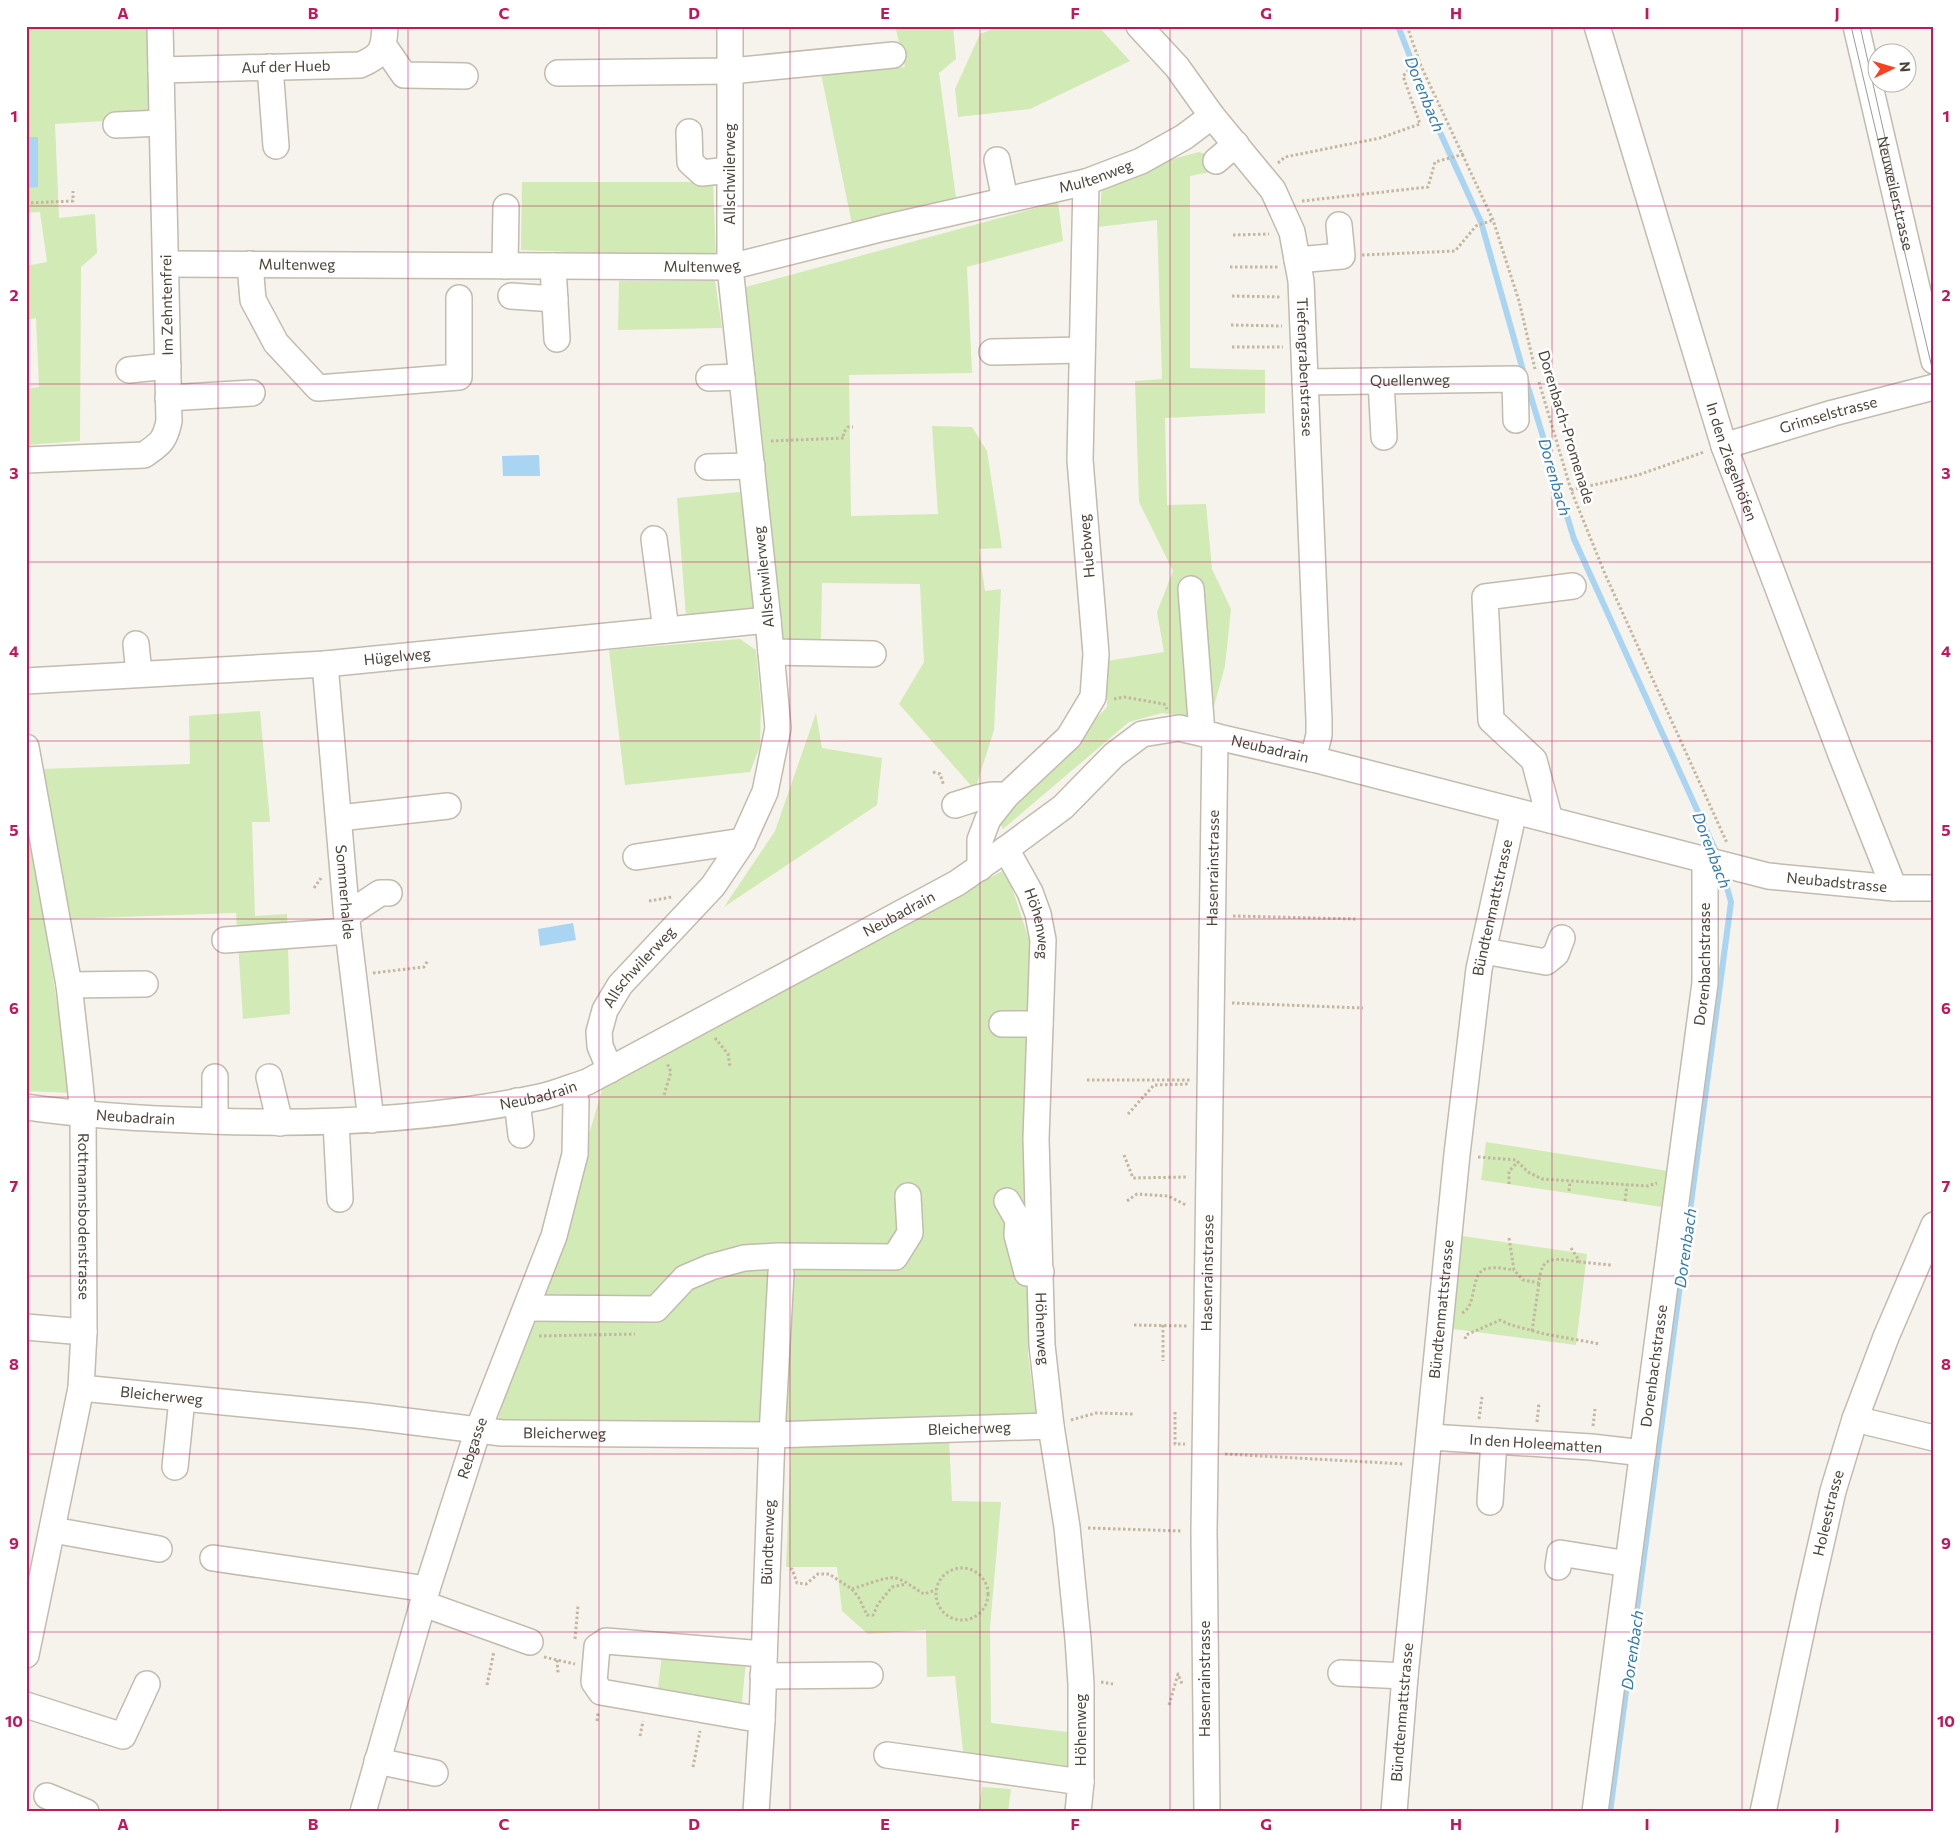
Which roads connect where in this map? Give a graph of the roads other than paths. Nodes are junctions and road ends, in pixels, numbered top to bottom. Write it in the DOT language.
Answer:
graph roads {
  1 [pos="160,26"];
  2 [pos="730,26"];
  3 [pos="1139,26"];
  4 [pos="1159,26"];
  5 [pos="1597,26"];
  6 [pos="1856,26"];
  7 [pos="384,36"];
  8 [pos="893,55"];
  9 [pos="270,67"];
  10 [pos="1177,67"];
  11 [pos="161,70"];
  12 [pos="731,71"];
  13 [pos="558,73"];
  14 [pos="465,76"];
  15 [pos="1212,116"];
  16 [pos="162,123"];
  17 [pos="116,125"];
  18 [pos="689,132"];
  19 [pos="1236,144"];
  20 [pos="276,146"];
  21 [pos="997,160"];
  22 [pos="1216,161"];
  23 [pos="729,170"];
  24 [pos="1086,182"];
  25 [pos="1005,200"];
  26 [pos="506,207"];
  27 [pos="1339,225"];
  28 [pos="1298,263"];
  29 [pos="166,264"];
  30 [pos="250,264"];
  31 [pos="505,266"];
  32 [pos="553,266"];
  33 [pos="730,267"];
  34 [pos="511,296"];
  35 [pos="459,298"];
  36 [pos="555,298"];
  37 [pos="1930,333"];
  38 [pos="557,339"];
  39 [pos="1082,350"];
  40 [pos="992,352"];
  41 [pos="1934,361"];
  42 [pos="168,366"];
  43 [pos="130,370"];
  44 [pos="742,376"];
  45 [pos="709,378"];
  46 [pos="1381,381"];
  47 [pos="1305,382"];
  48 [pos="1934,387"];
  49 [pos="252,393"];
  50 [pos="168,398"];
  51 [pos="1516,420"];
  52 [pos="1384,437"];
  53 [pos="1724,446"];
  54 [pos="750,454"];
  55 [pos="26,460"];
  56 [pos="708,467"];
  57 [pos="654,539"];
  58 [pos="1573,586"];
  59 [pos="1192,589"];
  60 [pos="768,620"];
  61 [pos="666,630"];
  62 [pos="136,644"];
  63 [pos="771,652"];
  64 [pos="873,654"];
  65 [pos="325,664"];
  66 [pos="138,674"];
  67 [pos="26,680"];
  68 [pos="1209,734"];
  69 [pos="26,747"];
  70 [pos="1313,760"];
  71 [pos="415,792"];
  72 [pos="1006,796"];
  73 [pos="955,805"];
  74 [pos="448,806"];
  75 [pos="1514,811"];
  76 [pos="338,812"];
  77 [pos="1550,820"];
  78 [pos="743,841"];
  79 [pos="1006,849"];
  80 [pos="636,857"];
  81 [pos="1735,860"];
  82 [pos="1705,861"];
  83 [pos="980,868"];
  84 [pos="1894,888"];
  85 [pos="1934,888"];
  86 [pos="388,894"];
  87 [pos="348,923"];
  88 [pos="1562,938"];
  89 [pos="225,940"];
  90 [pos="1484,951"];
  91 [pos="145,984"];
  92 [pos="69,985"];
  93 [pos="1002,1024"];
  94 [pos="1040,1024"];
  95 [pos="610,1070"];
  96 [pos="215,1077"];
  97 [pos="269,1077"];
  98 [pos="573,1086"];
  99 [pos="517,1101"];
  100 [pos="26,1107"];
  101 [pos="82,1114"];
  102 [pos="372,1120"];
  103 [pos="215,1122"];
  104 [pos="336,1122"];
  105 [pos="280,1123"];
  106 [pos="521,1135"];
  107 [pos="908,1196"];
  108 [pos="340,1199"];
  109 [pos="1007,1201"];
  110 [pos="1933,1229"];
  111 [pos="1041,1272"];
  112 [pos="781,1273"];
  113 [pos="526,1308"];
  114 [pos="26,1327"];
  115 [pos="84,1332"];
  116 [pos="81,1388"];
  117 [pos="182,1399"];
  118 [pos="1854,1420"];
  119 [pos="1051,1426"];
  120 [pos="478,1430"];
  121 [pos="772,1435"];
  122 [pos="1430,1437"];
  123 [pos="1934,1438"];
  124 [pos="1494,1441"];
  125 [pos="1642,1453"];
  126 [pos="175,1467"];
  127 [pos="1490,1502"];
  128 [pos="53,1530"];
  129 [pos="158,1549"];
  130 [pos="214,1558"];
  131 [pos="1628,1564"];
  132 [pos="1558,1566"];
  133 [pos="426,1597"];
  134 [pos="534,1649"];
  135 [pos="26,1655"];
  136 [pos="763,1665"];
  137 [pos="1341,1673"];
  138 [pos="870,1675"];
  139 [pos="1405,1676"];
  140 [pos="147,1684"];
  141 [pos="26,1705"];
  142 [pos="762,1720"];
  143 [pos="887,1755"];
  144 [pos="377,1761"];
  145 [pos="435,1773"];
  146 [pos="1081,1782"];
  147 [pos="47,1796"];
  148 [pos="86,1812"];
  149 [pos="363,1812"];
  150 [pos="756,1812"];
  151 [pos="1078,1812"];
  152 [pos="1207,1812"];
  153 [pos="1394,1812"];
  154 [pos="1596,1812"];
  155 [pos="1764,1812"];
  1 -- 11 [label="street, Im Zehntenfrei"];
  2 -- 12 [label="street, Allschwilerweg"];
  3 -- 10 [label="street, Tiefengrabenstrasse"];
  4 -- 10 [label="street"];
  5 -- 53 [label="street, In den Ziegelhöfen"];
  6 -- 37 [label="street, Neuweilerstrasse"];
  7 -- 9 [label="street, Auf der Hueb"];
  7 -- 14 [label="street"];
  8 -- 12 [label="street"];
  9 -- 11 [label="street, Auf der Hueb"];
  9 -- 20 [label="street"];
  10 -- 15 [label="street, Tiefengrabenstrasse"];
  11 -- 16 [label="street, Im Zehntenfrei"];
  12 -- 13 [label="street"];
  12 -- 23 [label="street, Allschwilerweg"];
  15 -- 19 [label="street, Tiefengrabenstrasse"];
  15 -- 24 [label="street, Multenweg"];
  16 -- 17 [label="street"];
  16 -- 29 [label="street, Im Zehntenfrei"];
  18 -- 23 [label="street"];
  19 -- 22 [label="street"];
  19 -- 28 [label="street, Tiefengrabenstrasse"];
  21 -- 25 [label="street"];
  23 -- 33 [label="street, Allschwilerweg"];
  24 -- 25 [label="street, Multenweg"];
  24 -- 39 [label="street, Huebweg"];
  25 -- 33 [label="street, Multenweg"];
  26 -- 31 [label="street"];
  27 -- 28 [label="street"];
  28 -- 47 [label="street, Tiefengrabenstrasse"];
  29 -- 30 [label="street, Multenweg"];
  29 -- 42 [label="street, Im Zehntenfrei"];
  30 -- 31 [label="street, Multenweg"];
  30 -- 35 [label="street"];
  31 -- 32 [label="street, Multenweg"];
  32 -- 33 [label="street, Multenweg"];
  32 -- 36 [label="street"];
  33 -- 44 [label="street, Allschwilerweg"];
  34 -- 36 [label="street"];
  36 -- 38 [label="street"];
  37 -- 41 [label="street, Neuweilerstrasse"];
  39 -- 40 [label="street"];
  39 -- 72 [label="street, Huebweg"];
  42 -- 43 [label="street"];
  42 -- 50 [label="street, Im Zehntenfrei"];
  44 -- 45 [label="street"];
  44 -- 54 [label="street, Allschwilerweg"];
  46 -- 47 [label="street, Quellenweg"];
  46 -- 51 [label="street, Quellenweg"];
  46 -- 52 [label="street"];
  47 -- 70 [label="street, Tiefengrabenstrasse"];
  48 -- 53 [label="street, Grimselstrasse"];
  49 -- 50 [label="street"];
  50 -- 55 [label="street, Im Zehntenfrei"];
  53 -- 84 [label="street, In den Ziegelhöfen"];
  54 -- 56 [label="street"];
  54 -- 60 [label="street, Allschwilerweg"];
  57 -- 61 [label="street"];
  58 -- 77 [label="street"];
  59 -- 68 [label="street, Hasenrainstrasse"];
  60 -- 61 [label="street, Hügelweg"];
  60 -- 63 [label="street, Allschwilerweg"];
  61 -- 65 [label="street, Hügelweg"];
  62 -- 66 [label="street"];
  63 -- 64 [label="street"];
  63 -- 78 [label="street, Allschwilerweg"];
  65 -- 66 [label="street, Hügelweg"];
  65 -- 76 [label="street, Sommerhalde"];
  66 -- 67 [label="street, Hügelweg"];
  68 -- 70 [label="street, Neubadrain"];
  68 -- 79 [label="street, Neubadrain"];
  68 -- 152 [label="street, Hasenrainstrasse"];
  69 -- 92 [label="street, Rottmannsbodenstrasse"];
  70 -- 75 [label="street, Neubadrain"];
  71 -- 76 [label="street"];
  72 -- 73 [label="street"];
  72 -- 83 [label="street, Huebweg"];
  74 -- 76 [label="street"];
  75 -- 77 [label="street, Neubadrain"];
  75 -- 90 [label="street, Bündtenmattstrasse"];
  76 -- 87 [label="street, Sommerhalde"];
  77 -- 82 [label="street, Neubadrain"];
  78 -- 80 [label="street"];
  78 -- 95 [label="street, Allschwilerweg"];
  79 -- 83 [label="street, Neubadrain"];
  79 -- 94 [label="street, Höhenweg"];
  81 -- 82 [label="street, Neubadrain"];
  81 -- 84 [label="street, Neubadstrasse"];
  82 -- 125 [label="street, Dorenbachstrasse"];
  83 -- 95 [label="street, Neubadrain"];
  84 -- 85 [label="street, Neubadstrasse"];
  86 -- 87 [label="street"];
  87 -- 89 [label="street"];
  87 -- 102 [label="street, Sommerhalde"];
  88 -- 90 [label="street"];
  90 -- 122 [label="street, Bündtenmattstrasse"];
  91 -- 92 [label="street"];
  92 -- 101 [label="street, Rottmannsbodenstrasse"];
  93 -- 94 [label="street"];
  94 -- 111 [label="street, Höhenweg"];
  95 -- 98 [label="street, Neubadrain"];
  96 -- 103 [label="street"];
  97 -- 105 [label="street"];
  98 -- 99 [label="street, Neubadrain"];
  98 -- 113 [label="street, Rebgasse"];
  99 -- 102 [label="street, Neubadrain"];
  99 -- 106 [label="street"];
  100 -- 101 [label="street, Neubadrain"];
  101 -- 103 [label="street, Neubadrain"];
  101 -- 115 [label="street, Rottmannsbodenstrasse"];
  102 -- 104 [label="street, Neubadrain"];
  103 -- 105 [label="street, Neubadrain"];
  104 -- 105 [label="street, Neubadrain"];
  104 -- 108 [label="street"];
  107 -- 113 [label="street"];
  109 -- 111 [label="street"];
  110 -- 118 [label="street, Holeestrasse"];
  111 -- 119 [label="street, Höhenweg"];
  112 -- 121 [label="street, Bündtenweg"];
  113 -- 120 [label="street, Rebgasse"];
  114 -- 115 [label="street"];
  115 -- 116 [label="street, Rottmannsbodenstrasse"];
  116 -- 117 [label="street, Bleicherweg"];
  116 -- 128 [label="street, Rottmannsbodenstrasse"];
  117 -- 120 [label="street, Bleicherweg"];
  117 -- 126 [label="street"];
  118 -- 123 [label="street"];
  118 -- 155 [label="street, Holeestrasse"];
  119 -- 121 [label="street, Bleicherweg"];
  119 -- 146 [label="street, Höhenweg"];
  120 -- 121 [label="street, Bleicherweg"];
  120 -- 133 [label="street, Rebgasse"];
  121 -- 136 [label="street, Bündtenweg"];
  122 -- 124 [label="street, In den Holeematten"];
  122 -- 139 [label="street, Bündtenmattstrasse"];
  124 -- 125 [label="street, In den Holeematten"];
  124 -- 127 [label="street"];
  125 -- 131 [label="street, Dorenbachstrasse"];
  128 -- 129 [label="street"];
  128 -- 135 [label="street, Rottmannsbodenstrasse"];
  130 -- 133 [label="street"];
  131 -- 132 [label="street"];
  131 -- 154 [label="street, Dorenbachstrasse"];
  133 -- 134 [label="street"];
  133 -- 144 [label="street, Rebgasse"];
  136 -- 138 [label="street"];
  136 -- 142 [label="street, Bündtenweg"];
  136 -- 142 [label="street"];
  137 -- 139 [label="street"];
  139 -- 153 [label="street, Bündtenmattstrasse"];
  140 -- 141 [label="street"];
  142 -- 150 [label="street, Bündtenweg"];
  143 -- 146 [label="street"];
  144 -- 145 [label="street"];
  144 -- 149 [label="street, Rebgasse"];
  146 -- 151 [label="street, Höhenweg"];
  147 -- 148 [label="street"];
}
